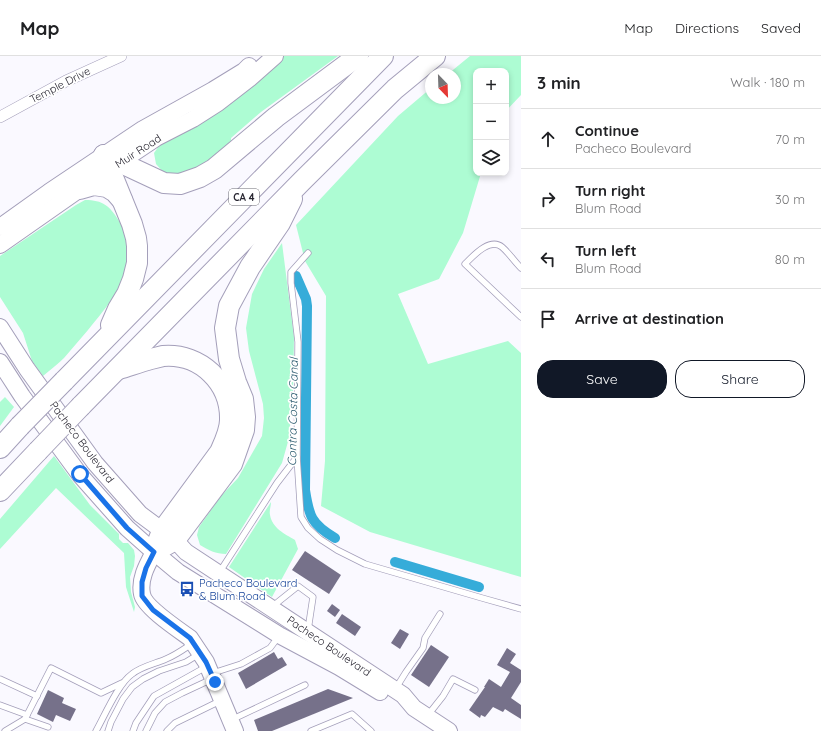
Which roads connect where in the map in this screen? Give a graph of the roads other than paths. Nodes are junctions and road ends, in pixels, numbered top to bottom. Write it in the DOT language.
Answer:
graph roads {
  1 [pos="121,56"];
  2 [pos="261,56"];
  3 [pos="275,56"];
  4 [pos="358,56"];
  5 [pos="383,56"];
  6 [pos="435,56"];
  7 [pos="0,117"];
  8 [pos="111,162"];
  9 [pos="302,181"];
  10 [pos="80,189"];
  11 [pos="123,202"];
  12 [pos="0,227"];
  13 [pos="0,245"];
  14 [pos="308,253"];
  15 [pos="520,265"];
  16 [pos="521,317"];
  17 [pos="0,327"];
  18 [pos="105,338"];
  19 [pos="0,362"];
  20 [pos="117,370"];
  21 [pos="0,448"];
  22 [pos="297,457"];
  23 [pos="0,491"];
  24 [pos="168,535"];
  25 [pos="154,552"];
  26 [pos="219,574"];
  27 [pos="271,608"];
  28 [pos="521,609"];
  29 [pos="440,614"];
  30 [pos="308,632"];
  31 [pos="279,635"];
  32 [pos="205,663"];
  33 [pos="0,679"];
  34 [pos="122,683"];
  35 [pos="305,685"];
  36 [pos="395,690"];
  37 [pos="475,690"];
  38 [pos="37,696"];
  39 [pos="222,700"];
  40 [pos="0,705"];
  41 [pos="420,712"];
  42 [pos="26,717"];
  43 [pos="233,725"];
  44 [pos="48,727"];
  45 [pos="445,730"];
  46 [pos="5,731"];
  47 [pos="96,731"];
  48 [pos="108,731"];
  49 [pos="133,731"];
  50 [pos="146,731"];
  51 [pos="167,731"];
  52 [pos="311,731"];
  53 [pos="372,731"];
  1 -- 7 [label="street, Temple Drive"];
  2 -- 8 [label="main road, Muir Road"];
  3 -- 8 [label="main road, Muir Road"];
  4 -- 8 [label="highway"];
  5 -- 18 [label="highway, CA 4"];
  6 -- 9 [label="highway, CA 4"];
  8 -- 10 [label="main road, Muir Road"];
  8 -- 11 [label="highway"];
  8 -- 12 [label="main road, Muir Road"];
  9 -- 20 [label="highway, CA 4"];
  9 -- 24 [label="highway"];
  10 -- 11 [label="highway"];
  10 -- 13 [label="main road, Muir Road"];
  11 -- 18 [label="highway"];
  14 -- 22 [label="lane"];
  15 -- 16 [label="lane"];
  17 -- 24 [label="main road, Pacheco Boulevard"];
  18 -- 21 [label="highway, CA 4, bridge"];
  19 -- 25 [label="main road, Pacheco Boulevard"];
  20 -- 23 [label="highway, CA 4, bridge"];
  20 -- 24 [label="highway"];
  22 -- 26 [label="lane"];
  22 -- 28 [label="lane"];
  24 -- 25 [label="highway"];
  24 -- 26 [label="main road, Pacheco Boulevard"];
  25 -- 31 [label="main road, Pacheco Boulevard"];
  25 -- 32 [label="main road"];
  26 -- 27 [label="main road, Pacheco Boulevard"];
  27 -- 30 [label="main road, Pacheco Boulevard"];
  27 -- 30 [label="lane"];
  29 -- 36 [label="lane"];
  30 -- 36 [label="main road, Pacheco Boulevard"];
  31 -- 32 [label="lane"];
  31 -- 41 [label="main road, Pacheco Boulevard"];
  32 -- 34 [label="lane"];
  32 -- 39 [label="main road"];
  32 -- 48 [label="lane"];
  32 -- 49 [label="lane"];
  32 -- 50 [label="lane"];
  33 -- 38 [label="lane"];
  34 -- 38 [label="lane"];
  34 -- 47 [label="lane"];
  35 -- 43 [label="lane"];
  36 -- 41 [label="main road, Pacheco Boulevard"];
  37 -- 41 [label="lane"];
  38 -- 42 [label="lane"];
  39 -- 43 [label="main road"];
  39 -- 51 [label="lane"];
  40 -- 42 [label="lane"];
  41 -- 45 [label="main road, Pacheco Boulevard"];
  42 -- 44 [label="lane"];
  42 -- 46 [label="lane"];
  52 -- 53 [label="lane"];
}
